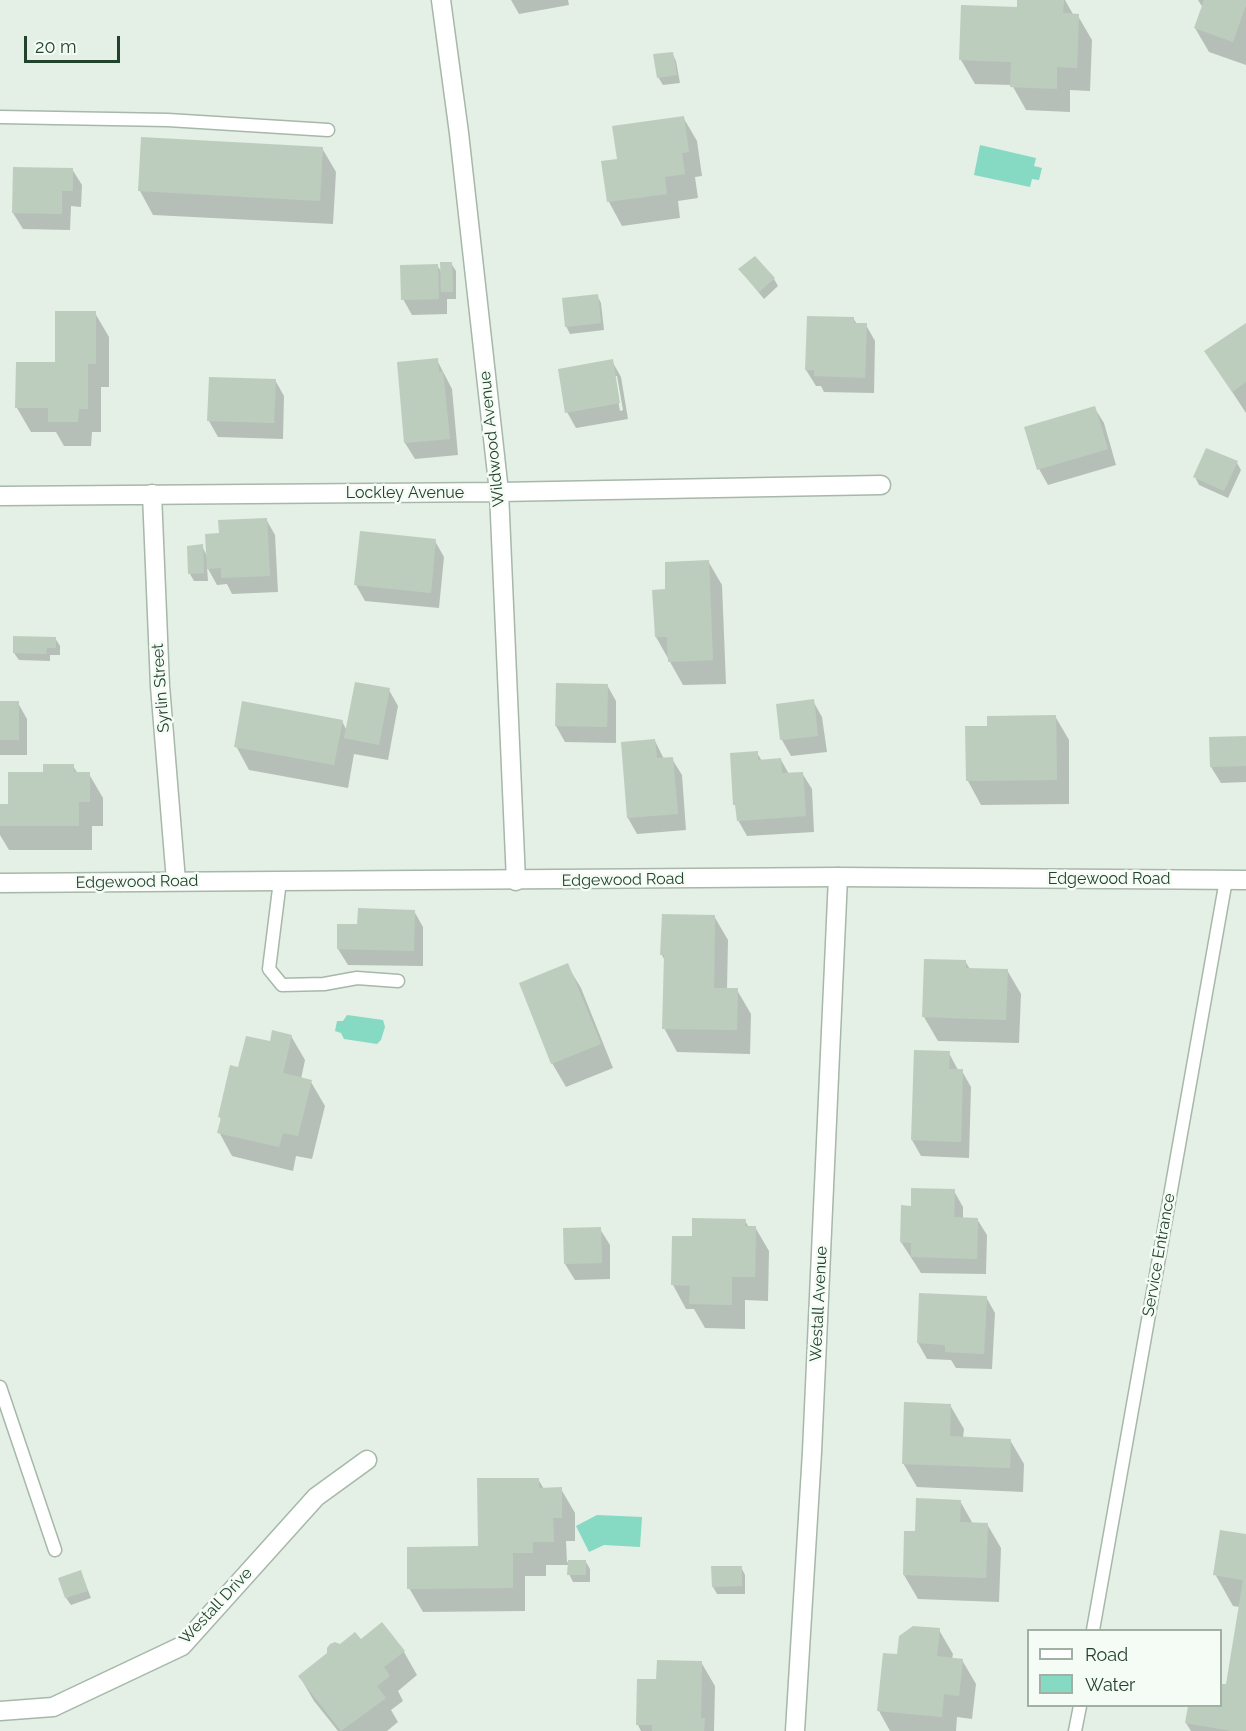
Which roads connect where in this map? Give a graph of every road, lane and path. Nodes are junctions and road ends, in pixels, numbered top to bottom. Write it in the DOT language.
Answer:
graph roads {
  1 [pos="441,0"];
  2 [pos="0,117"];
  3 [pos="328,130"];
  4 [pos="881,485"];
  5 [pos="499,492"];
  6 [pos="152,494"];
  7 [pos="0,496"];
  8 [pos="838,877"];
  9 [pos="1226,880"];
  10 [pos="1246,880"];
  11 [pos="176,881"];
  12 [pos="280,881"];
  13 [pos="516,881"];
  14 [pos="0,884"];
  15 [pos="398,981"];
  16 [pos="0,1387"];
  17 [pos="367,1460"];
  18 [pos="55,1550"];
  19 [pos="1093,1629"];
  20 [pos="1080,1707"];
  21 [pos="0,1711"];
  22 [pos="795,1731"];
  23 [pos="1075,1731"];
  1 -- 5 [label="street, Wildwood Avenue"];
  2 -- 3 [label="lane"];
  4 -- 5 [label="street, Lockley Avenue"];
  5 -- 6 [label="street, Lockley Avenue"];
  5 -- 13 [label="street, Wildwood Avenue"];
  6 -- 7 [label="street, Lockley Avenue"];
  6 -- 11 [label="street, Syrlin Street"];
  8 -- 9 [label="street, Edgewood Road"];
  8 -- 13 [label="street, Edgewood Road"];
  8 -- 22 [label="street, Westall Avenue"];
  9 -- 10 [label="street, Edgewood Road"];
  9 -- 19 [label="lane, Service Entrance"];
  11 -- 12 [label="street, Edgewood Road"];
  11 -- 14 [label="street, Edgewood Road"];
  12 -- 13 [label="street, Edgewood Road"];
  12 -- 15 [label="lane"];
  16 -- 18 [label="lane"];
  17 -- 21 [label="street, Westall Drive"];
  20 -- 23 [label="lane"];
}
